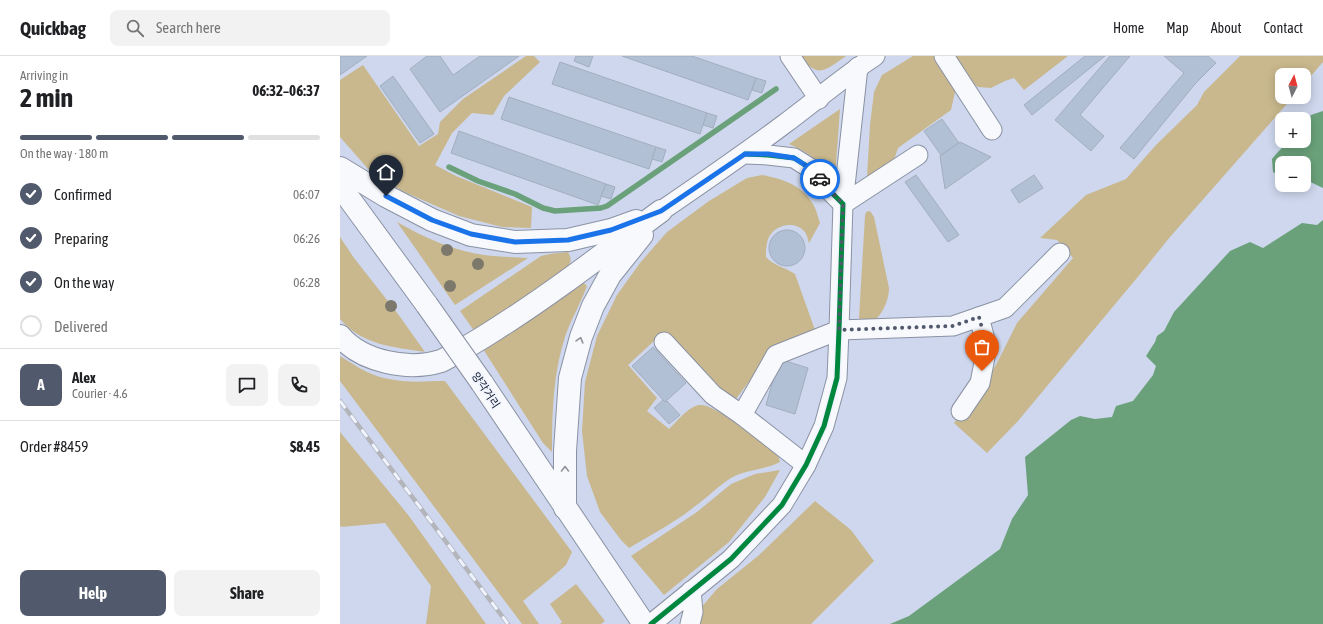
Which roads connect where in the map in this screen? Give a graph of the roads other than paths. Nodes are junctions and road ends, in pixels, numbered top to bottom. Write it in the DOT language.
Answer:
graph roads {
  1 [pos="790,56"];
  2 [pos="875,56"];
  3 [pos="944,56"];
  4 [pos="858,67"];
  5 [pos="819,99"];
  6 [pos="992,130"];
  7 [pos="745,154"];
  8 [pos="918,155"];
  9 [pos="340,168"];
  10 [pos="340,186"];
  11 [pos="843,204"];
  12 [pos="661,211"];
  13 [pos="1060,253"];
  14 [pos="979,317"];
  15 [pos="839,330"];
  16 [pos="340,336"];
  17 [pos="664,342"];
  18 [pos="961,411"];
  19 [pos="742,415"];
  20 [pos="806,465"];
  21 [pos="565,508"];
  22 [pos="691,591"];
  23 [pos="644,624"];
  24 [pos="651,624"];
  25 [pos="690,624"];
  1 -- 5 [label="street"];
  2 -- 4 [label="street"];
  3 -- 6 [label="street"];
  4 -- 5 [label="street"];
  4 -- 11 [label="street"];
  5 -- 7 [label="street"];
  7 -- 11 [label="street"];
  7 -- 12 [label="street"];
  8 -- 11 [label="street"];
  9 -- 12 [label="main road"];
  10 -- 21 [label="main road, 양각거리, bridge"];
  11 -- 15 [label="street"];
  12 -- 16 [label="main road"];
  21 -- 12 [label="main road, one-way"];
  13 -- 14 [label="street"];
  14 -- 15 [label="street"];
  14 -- 18 [label="street"];
  15 -- 19 [label="street"];
  15 -- 20 [label="street"];
  17 -- 19 [label="street"];
  19 -- 20 [label="street"];
  20 -- 22 [label="street"];
  21 -- 23 [label="main road, 양각거리"];
  22 -- 24 [label="street"];
  22 -- 25 [label="street"];
}
